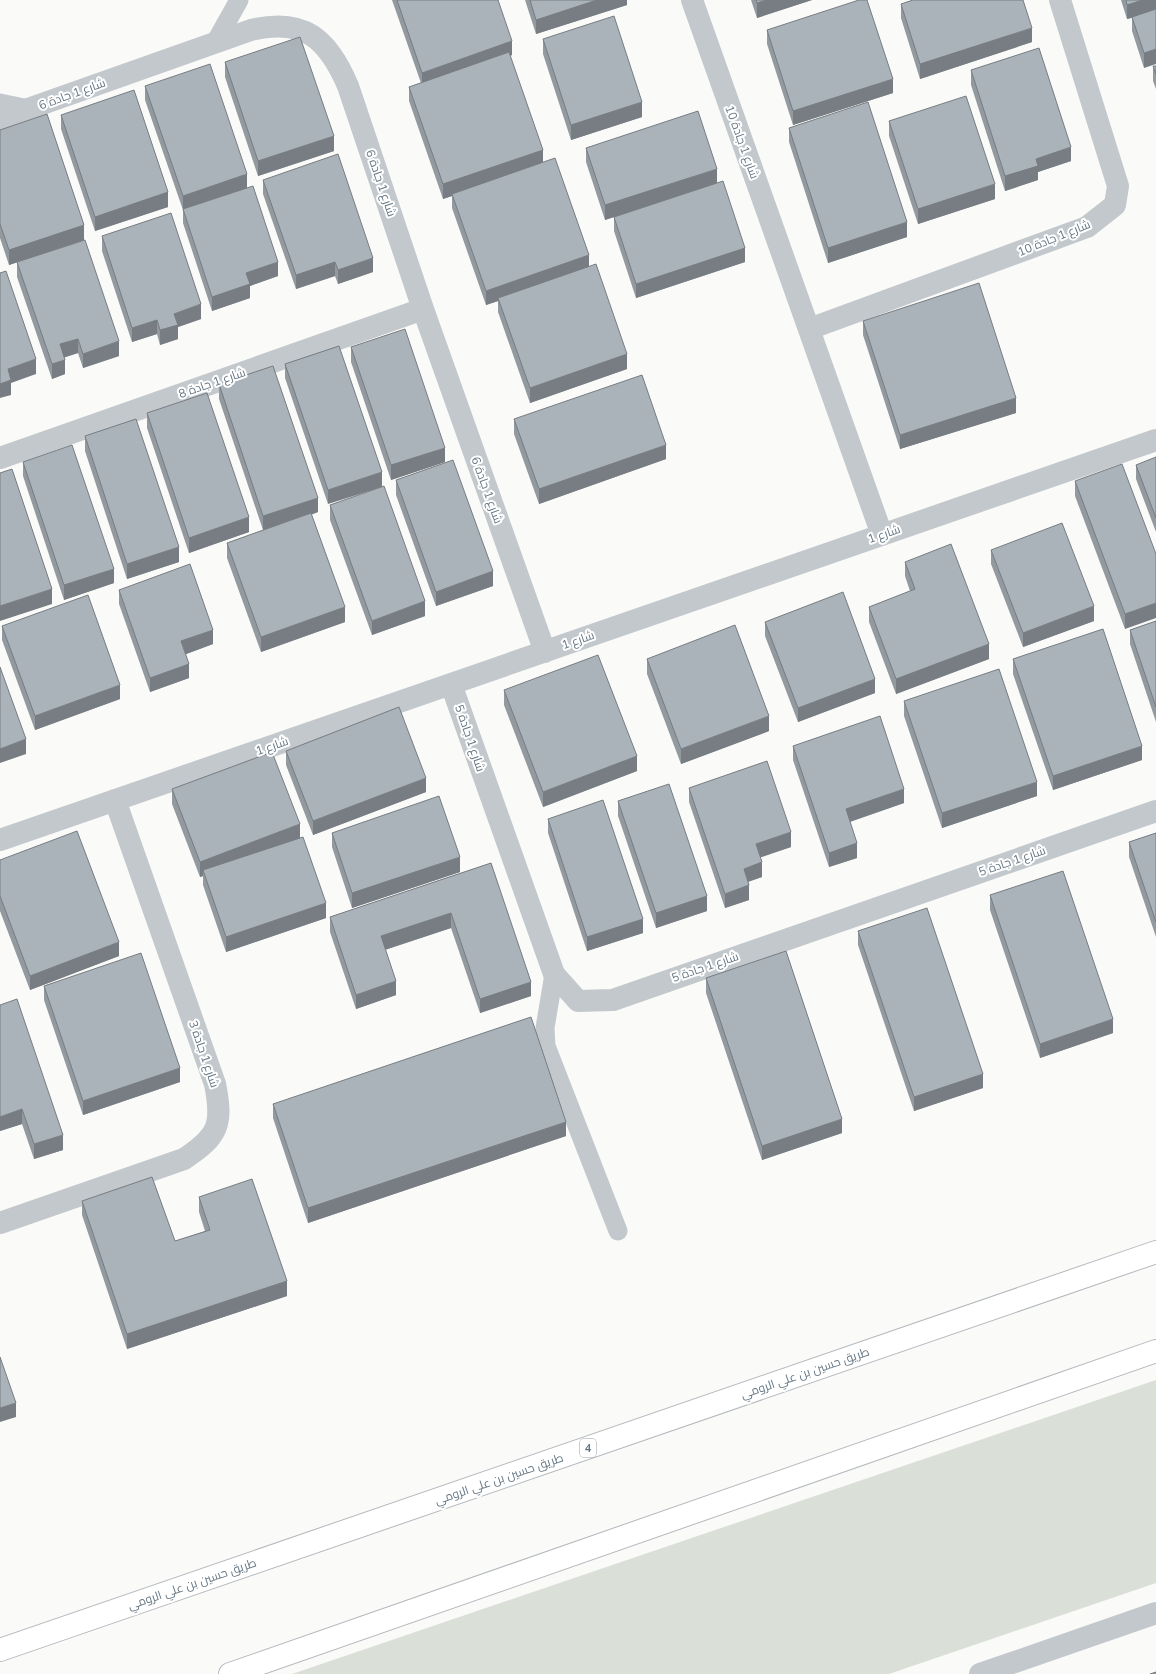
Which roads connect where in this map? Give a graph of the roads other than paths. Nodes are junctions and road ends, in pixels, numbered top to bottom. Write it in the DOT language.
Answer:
graph roads {
  1 [pos="239,0"];
  2 [pos="692,0"];
  3 [pos="1060,0"];
  4 [pos="215,43"];
  5 [pos="0,103"];
  6 [pos="29,109"];
  7 [pos="0,119"];
  8 [pos="423,309"];
  9 [pos="809,329"];
  10 [pos="1156,440"];
  11 [pos="0,458"];
  12 [pos="882,535"];
  13 [pos="545,652"];
  14 [pos="451,684"];
  15 [pos="115,800"];
  16 [pos="1156,811"];
  17 [pos="0,840"];
  18 [pos="554,974"];
  19 [pos="0,1223"];
  20 [pos="618,1231"];
  21 [pos="1156,1252"];
  22 [pos="1156,1351"];
  23 [pos="1156,1613"];
  24 [pos="6,1648"];
  25 [pos="230,1674"];
  26 [pos="980,1674"];
  1 -- 4 [label="lane"];
  2 -- 9 [label="street, شارع 1 جادة 10"];
  3 -- 9 [label="street, شارع 1 جادة 10"];
  4 -- 6 [label="street, شارع 1 جادة 6"];
  4 -- 8 [label="street, شارع 1 جادة 6"];
  5 -- 6 [label="lane"];
  6 -- 7 [label="street, شارع 1 جادة 6"];
  8 -- 11 [label="street, شارع 1 جادة 8"];
  8 -- 13 [label="street, شارع 1 جادة 6"];
  9 -- 12 [label="street, شارع 1 جادة 10"];
  10 -- 12 [label="street, شارع 1"];
  12 -- 13 [label="street, شارع 1"];
  13 -- 14 [label="street, شارع 1"];
  14 -- 15 [label="street, شارع 1"];
  14 -- 18 [label="street, شارع 1 جادة 5"];
  15 -- 17 [label="street, شارع 1"];
  15 -- 19 [label="street, شارع 1 جادة 3"];
  16 -- 18 [label="street, شارع 1 جادة 5"];
  18 -- 20 [label="lane"];
  21 -- 24 [label="highway, طريق حسين بن علي الرومي / 4"];
  22 -- 25 [label="highway"];
  23 -- 26 [label="street"];
}
